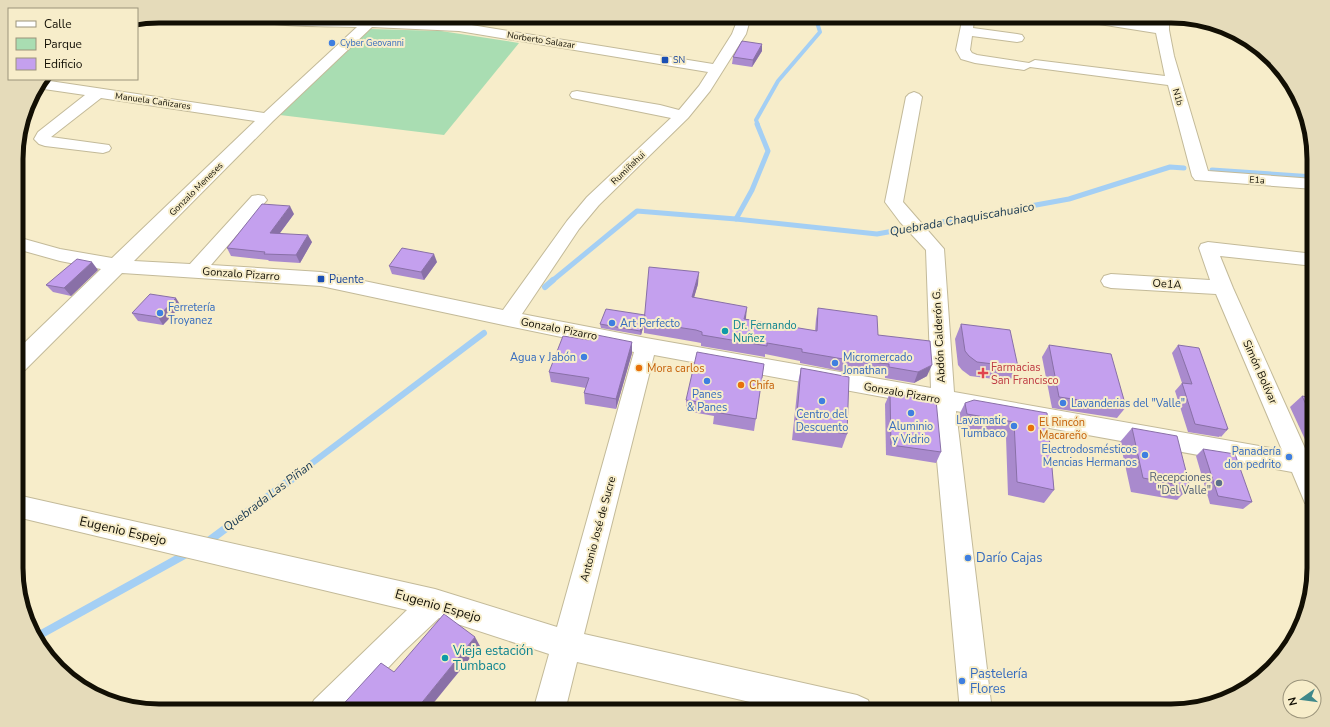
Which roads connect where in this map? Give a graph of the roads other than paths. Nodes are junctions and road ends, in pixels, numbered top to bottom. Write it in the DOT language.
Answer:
graph roads {
  1 [pos="369,23"];
  2 [pos="416,23"];
  3 [pos="743,23"];
  4 [pos="968,23"];
  5 [pos="1163,23"];
  6 [pos="966,31"];
  7 [pos="1017,38"];
  8 [pos="717,69"];
  9 [pos="1174,81"];
  10 [pos="45,85"];
  11 [pos="97,93"];
  12 [pos="577,95"];
  13 [pos="914,97"];
  14 [pos="682,116"];
  15 [pos="267,118"];
  16 [pos="103,148"];
  17 [pos="1201,176"];
  18 [pos="1307,184"];
  19 [pos="258,200"];
  20 [pos="23,245"];
  21 [pos="1307,259"];
  22 [pos="118,266"];
  23 [pos="195,271"];
  24 [pos="1111,281"];
  25 [pos="1223,288"];
  26 [pos="508,319"];
  27 [pos="646,346"];
  28 [pos="23,358"];
  29 [pos="943,400"];
  30 [pos="1307,465"];
  31 [pos="23,507"];
  32 [pos="435,603"];
  33 [pos="567,645"];
  34 [pos="332,704"];
  35 [pos="551,704"];
  36 [pos="826,704"];
  37 [pos="975,704"];
  1 -- 15 [label="street, Gonzalo Meneses"];
  2 -- 8 [label="street, Norberto Salazar"];
  3 -- 8 [label="street, Rumiñahui"];
  4 -- 6 [label="street"];
  5 -- 9 [label="street, N1b"];
  6 -- 7 [label="street"];
  6 -- 9 [label="street"];
  8 -- 14 [label="street, Rumiñahui"];
  9 -- 17 [label="street, N1b"];
  10 -- 11 [label="street, Manuela Cañizares"];
  11 -- 15 [label="street, Manuela Cañizares"];
  11 -- 16 [label="street"];
  12 -- 14 [label="street"];
  13 -- 29 [label="street, Abdón Calderón G."];
  14 -- 26 [label="street, Rumiñahui"];
  15 -- 22 [label="street, Gonzalo Meneses"];
  17 -- 18 [label="street, E1a"];
  19 -- 23 [label="street"];
  20 -- 22 [label="street, Gonzalo Pizarro"];
  21 -- 25 [label="street, Simón Bolívar"];
  22 -- 23 [label="street, Gonzalo Pizarro"];
  22 -- 28 [label="street, Gonzalo Meneses"];
  23 -- 26 [label="street, Gonzalo Pizarro"];
  24 -- 25 [label="street, Oe1A"];
  25 -- 30 [label="street, Simón Bolívar"];
  26 -- 27 [label="street, Gonzalo Pizarro"];
  27 -- 29 [label="street, Gonzalo Pizarro"];
  27 -- 33 [label="street, Antonio José de Sucre"];
  29 -- 30 [label="street, Gonzalo Pizarro"];
  29 -- 37 [label="street, Abdón Calderón G."];
  31 -- 32 [label="street, Eugenio Espejo"];
  32 -- 33 [label="street, Eugenio Espejo"];
  32 -- 34 [label="street"];
  33 -- 35 [label="street, Antonio José de Sucre"];
  33 -- 36 [label="street, Eugenio Espejo"];
}
